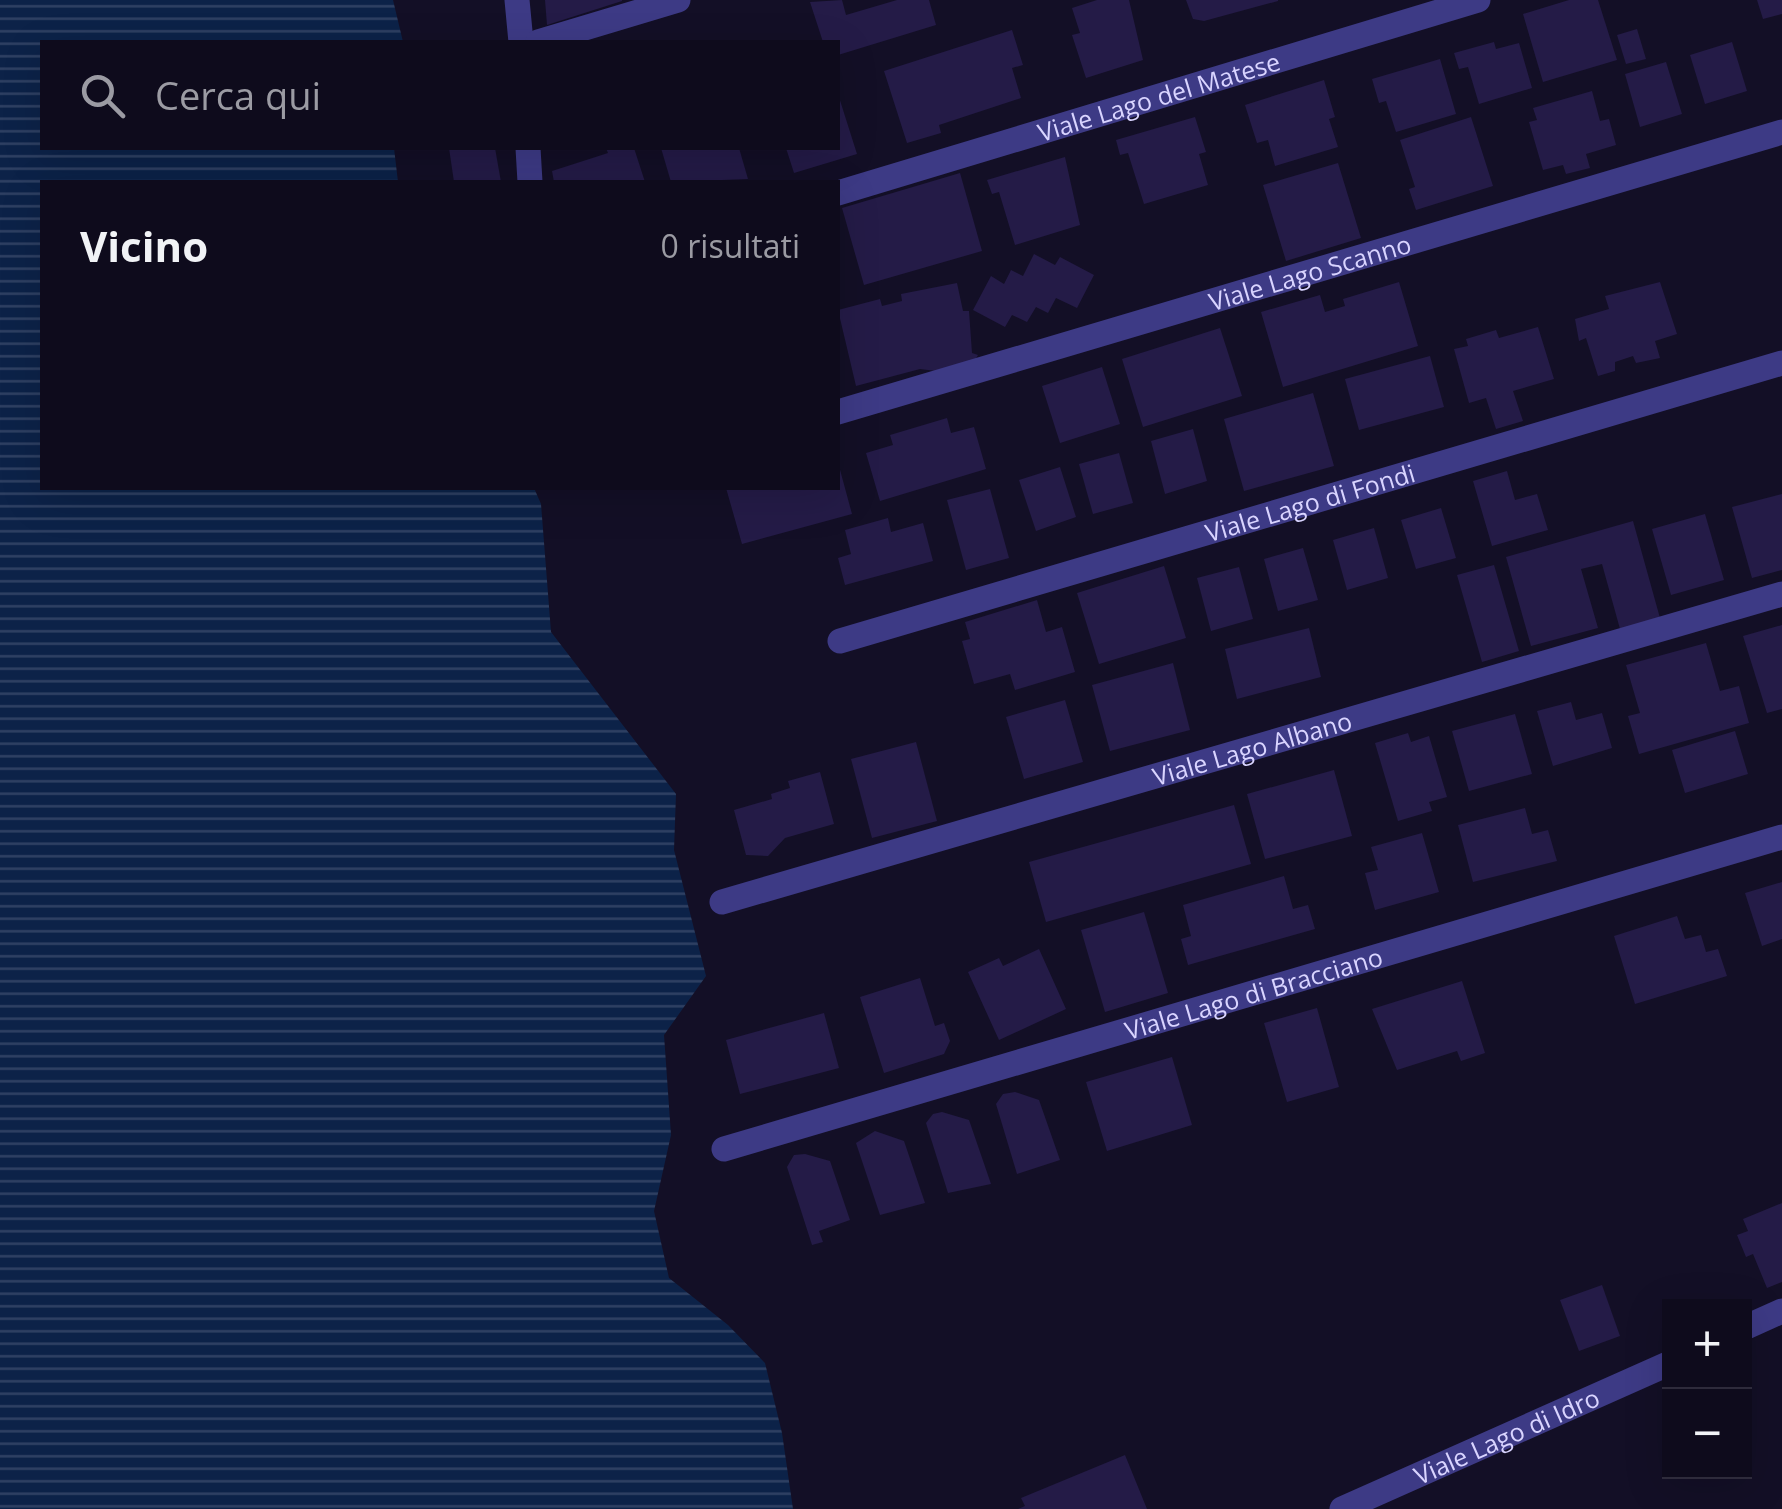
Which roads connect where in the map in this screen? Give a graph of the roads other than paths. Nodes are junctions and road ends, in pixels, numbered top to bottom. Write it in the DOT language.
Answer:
graph roads {
  1 [pos="518,0"];
  2 [pos="678,0"];
  3 [pos="1478,0"];
  4 [pos="521,40"];
  5 [pos="545,40"];
  6 [pos="1782,132"];
  7 [pos="528,150"];
  8 [pos="530,180"];
  9 [pos="840,192"];
  10 [pos="1782,363"];
  11 [pos="840,411"];
  12 [pos="1782,594"];
  13 [pos="840,641"];
  14 [pos="1782,837"];
  15 [pos="722,902"];
  16 [pos="724,1149"];
  17 [pos="1782,1311"];
  18 [pos="1752,1324"];
  19 [pos="1662,1367"];
  20 [pos="1342,1509"];
  1 -- 4 [label="street"];
  2 -- 5 [label="street"];
  3 -- 9 [label="street, Viale Lago del Matese"];
  6 -- 11 [label="street, Viale Lago Scanno"];
  7 -- 8 [label="street"];
  10 -- 13 [label="street, Viale Lago di Fondi"];
  12 -- 15 [label="street, Viale Lago Albano"];
  14 -- 16 [label="street, Viale Lago di Bracciano"];
  17 -- 18 [label="street"];
  19 -- 20 [label="street, Viale Lago di Idro"];
}
